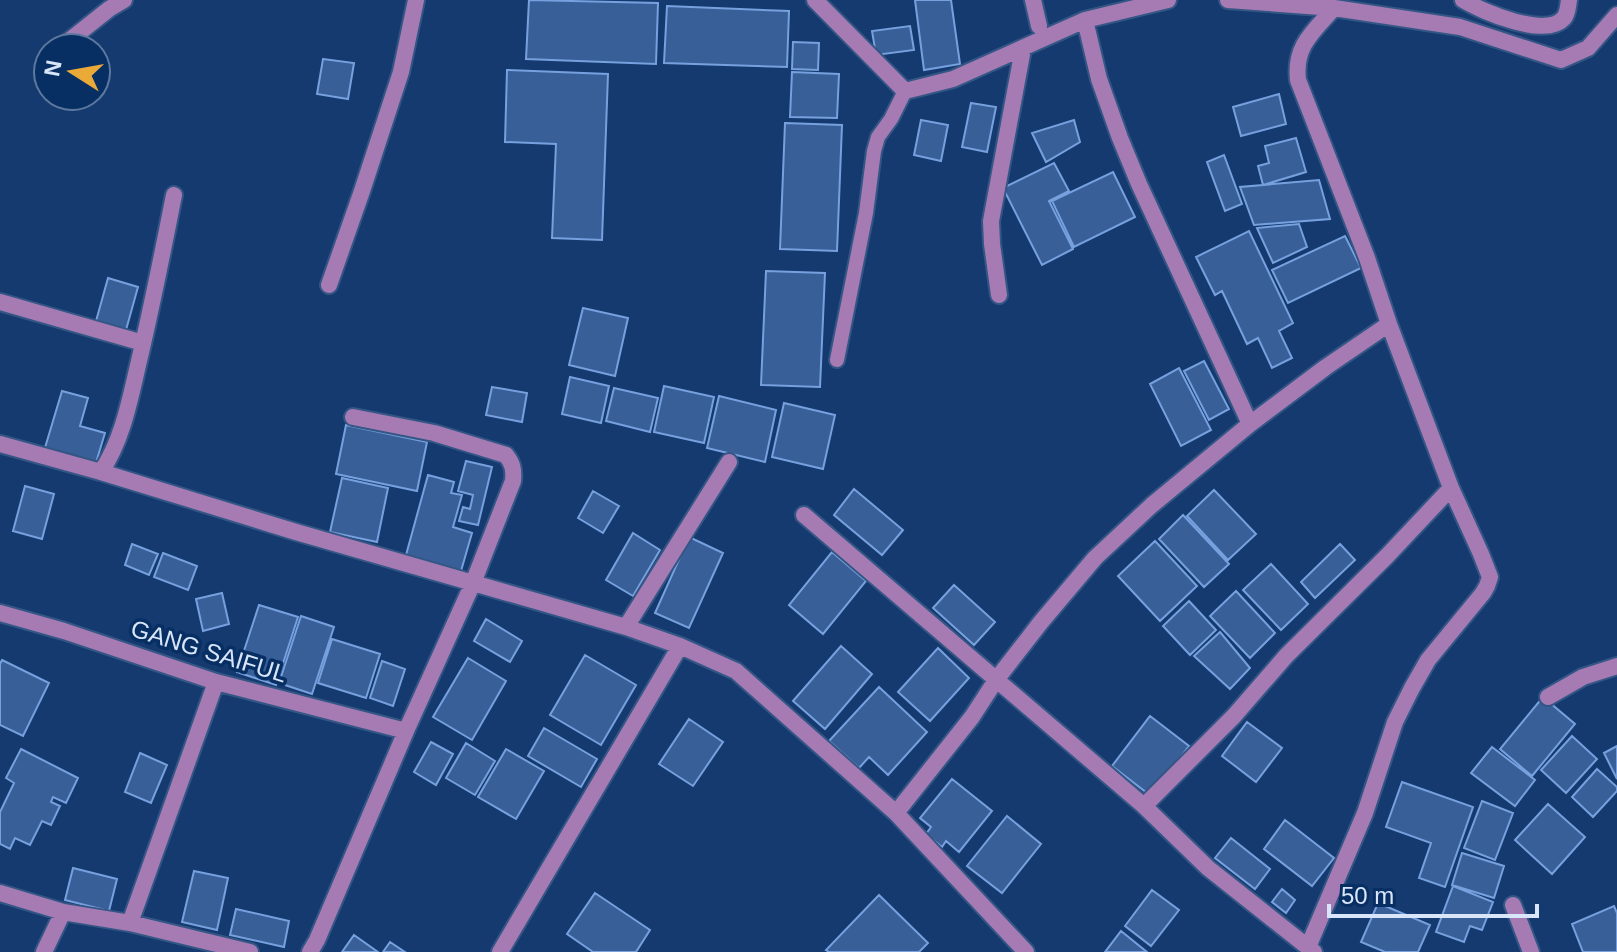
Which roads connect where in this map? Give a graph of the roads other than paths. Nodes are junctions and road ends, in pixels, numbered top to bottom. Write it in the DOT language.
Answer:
graph roads {
  1 [pos="124,0"];
  2 [pos="416,0"];
  3 [pos="815,0"];
  4 [pos="1033,0"];
  5 [pos="1168,0"];
  6 [pos="1228,0"];
  7 [pos="1463,0"];
  8 [pos="1569,0"];
  9 [pos="1334,8"];
  10 [pos="1617,15"];
  11 [pos="1085,20"];
  12 [pos="1039,26"];
  13 [pos="80,32"];
  14 [pos="1023,49"];
  15 [pos="905,91"];
  16 [pos="174,195"];
  17 [pos="329,285"];
  18 [pos="999,295"];
  19 [pos="0,302"];
  20 [pos="1389,324"];
  21 [pos="143,343"];
  22 [pos="837,360"];
  23 [pos="353,417"];
  24 [pos="1250,424"];
  25 [pos="0,444"];
  26 [pos="729,462"];
  27 [pos="101,472"];
  28 [pos="1451,488"];
  29 [pos="804,515"];
  30 [pos="473,583"];
  31 [pos="0,613"];
  32 [pos="626,627"];
  33 [pos="680,646"];
  34 [pos="1617,666"];
  35 [pos="996,680"];
  36 [pos="216,682"];
  37 [pos="1548,697"];
  38 [pos="406,731"];
  39 [pos="1144,806"];
  40 [pos="896,813"];
  41 [pos="0,893"];
  42 [pos="1513,905"];
  43 [pos="63,912"];
  44 [pos="130,923"];
  45 [pos="1311,950"];
  46 [pos="44,952"];
  47 [pos="250,952"];
  48 [pos="310,952"];
  49 [pos="500,952"];
  50 [pos="1026,952"];
  51 [pos="1531,952"];
  1 -- 13 [label="street"];
  2 -- 17 [label="street"];
  3 -- 15 [label="street"];
  4 -- 12 [label="street"];
  5 -- 11 [label="street"];
  6 -- 9 [label="street"];
  7 -- 8 [label="street"];
  9 -- 10 [label="street"];
  9 -- 20 [label="street"];
  11 -- 14 [label="street"];
  11 -- 24 [label="street"];
  14 -- 15 [label="street"];
  14 -- 18 [label="street"];
  15 -- 22 [label="lane"];
  16 -- 21 [label="street"];
  19 -- 21 [label="street"];
  20 -- 24 [label="street"];
  20 -- 28 [label="street"];
  21 -- 27 [label="street"];
  23 -- 30 [label="street"];
  24 -- 35 [label="street"];
  25 -- 27 [label="street"];
  26 -- 32 [label="street"];
  27 -- 30 [label="street"];
  28 -- 39 [label="street"];
  28 -- 45 [label="street"];
  29 -- 35 [label="street"];
  30 -- 32 [label="street"];
  30 -- 38 [label="street"];
  31 -- 36 [label="street, GANG SAIFUL"];
  32 -- 33 [label="street"];
  33 -- 40 [label="street"];
  33 -- 49 [label="street"];
  34 -- 37 [label="street"];
  35 -- 39 [label="street"];
  35 -- 40 [label="street"];
  36 -- 38 [label="street, GANG SAIFUL"];
  36 -- 44 [label="street"];
  38 -- 48 [label="street"];
  39 -- 45 [label="street"];
  40 -- 50 [label="street"];
  41 -- 43 [label="street"];
  42 -- 51 [label="street"];
  43 -- 44 [label="street"];
  43 -- 46 [label="street"];
  44 -- 47 [label="street"];
}
